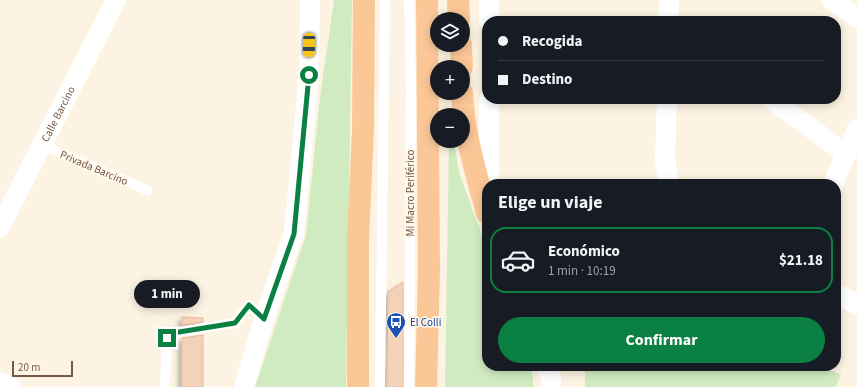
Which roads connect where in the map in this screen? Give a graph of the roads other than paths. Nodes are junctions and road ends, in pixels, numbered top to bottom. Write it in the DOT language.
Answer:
graph roads {
  1 [pos="116,0"];
  2 [pos="310,0"];
  3 [pos="364,0"];
  4 [pos="385,0"];
  5 [pos="408,0"];
  6 [pos="427,0"];
  7 [pos="458,0"];
  8 [pos="489,0"];
  9 [pos="668,0"];
  10 [pos="832,0"];
  11 [pos="459,12"];
  12 [pos="489,16"];
  13 [pos="668,16"];
  14 [pos="857,18"];
  15 [pos="463,100"];
  16 [pos="489,104"];
  17 [pos="666,104"];
  18 [pos="778,104"];
  19 [pos="857,129"];
  20 [pos="42,145"];
  21 [pos="846,154"];
  22 [pos="489,179"];
  23 [pos="668,179"];
  24 [pos="835,179"];
  25 [pos="147,190"];
  26 [pos="482,194"];
  27 [pos="0,227"];
  28 [pos="841,296"];
  29 [pos="857,304"];
  30 [pos="264,319"];
  31 [pos="548,371"];
  32 [pos="0,382"];
  33 [pos="10,387"];
  34 [pos="165,387"];
  35 [pos="244,387"];
  36 [pos="358,387"];
  37 [pos="380,387"];
  38 [pos="409,387"];
  39 [pos="426,387"];
  40 [pos="551,387"];
  1 -- 20 [label="street, Calle Barcino"];
  2 -- 30 [label="street"];
  3 -- 36 [label="highway"];
  4 -- 37 [label="lane"];
  5 -- 38 [label="lane, Mi Macro Periférico"];
  6 -- 39 [label="highway"];
  7 -- 11 [label="highway"];
  8 -- 12 [label="street"];
  9 -- 13 [label="street"];
  10 -- 14 [label="street"];
  15 -- 26 [label="highway"];
  16 -- 22 [label="street"];
  17 -- 23 [label="street"];
  18 -- 21 [label="street"];
  19 -- 21 [label="street"];
  20 -- 25 [label="lane, Privada Barcino"];
  20 -- 27 [label="street, Calle Barcino"];
  21 -- 24 [label="street"];
  28 -- 29 [label="street"];
  30 -- 34 [label="lane"];
  30 -- 35 [label="street"];
  31 -- 40 [label="street"];
  32 -- 33 [label="street"];
}
